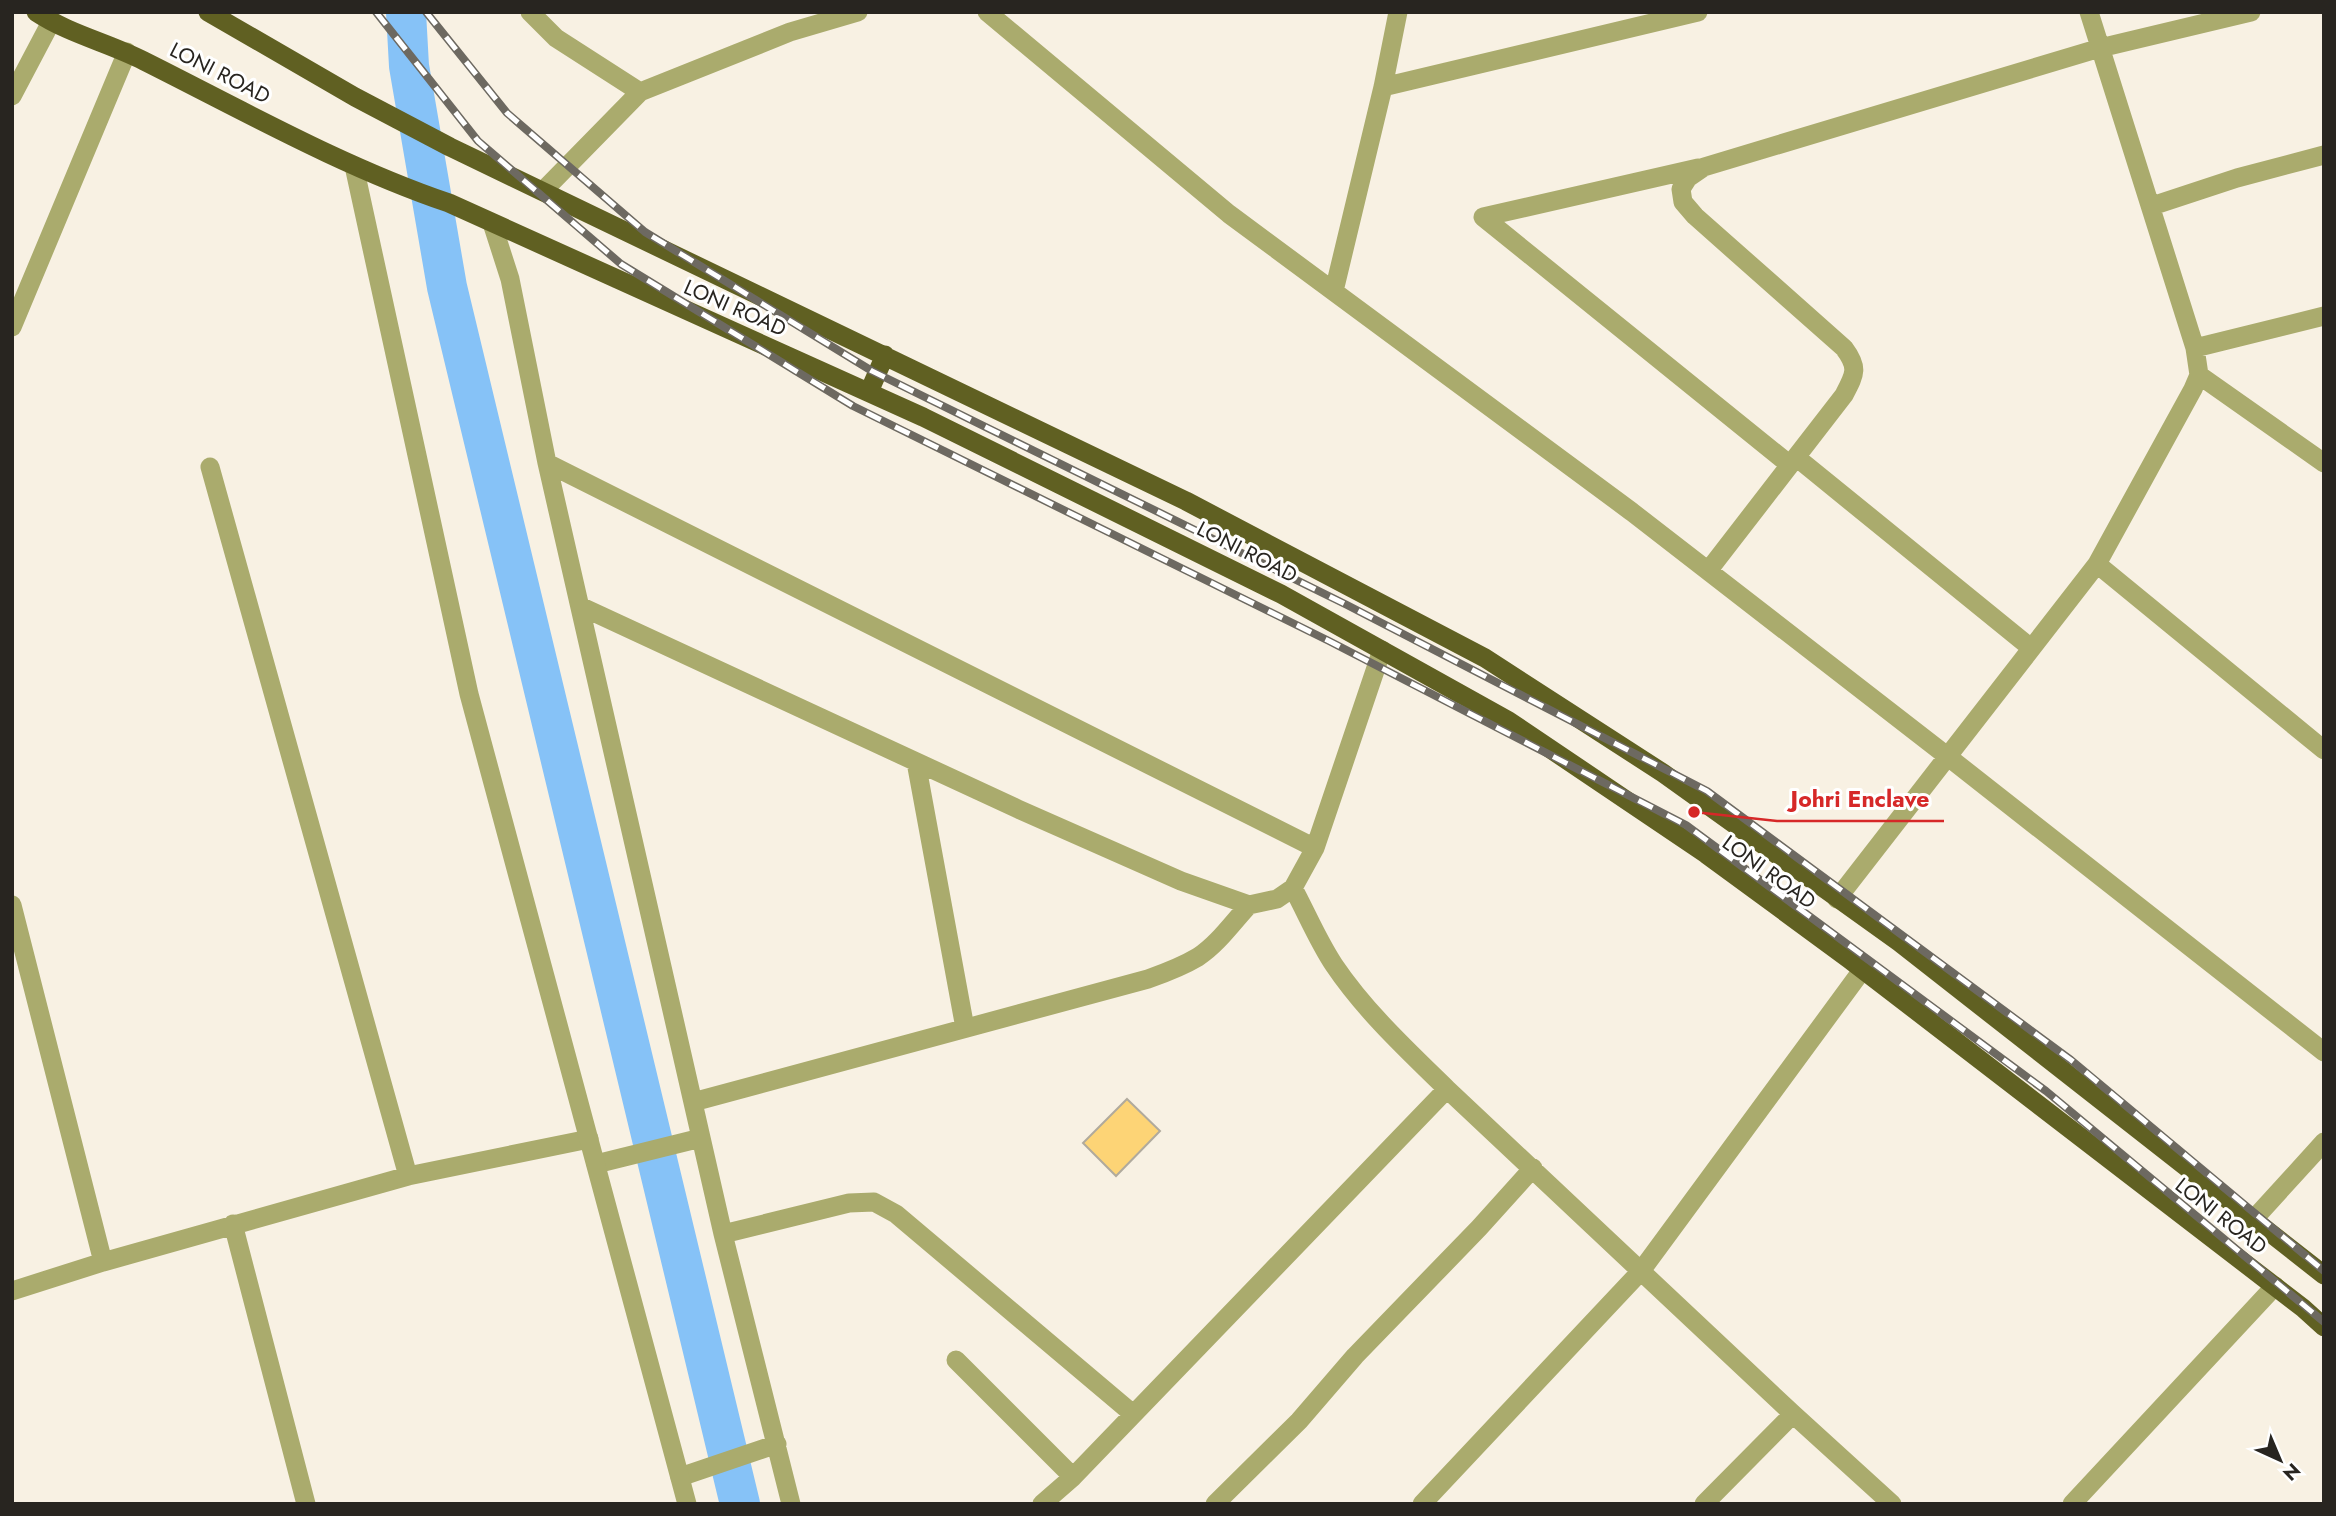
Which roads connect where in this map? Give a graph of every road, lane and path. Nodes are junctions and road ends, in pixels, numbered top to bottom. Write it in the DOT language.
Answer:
graph roads {
  1 [pos="208,12"];
  2 [pos="530,12"];
  3 [pos="858,12"];
  4 [pos="987,12"];
  5 [pos="1398,12"];
  6 [pos="1698,12"];
  7 [pos="2089,12"];
  8 [pos="2251,12"];
  9 [pos="43,17"];
  10 [pos="2100,48"];
  11 [pos="127,52"];
  12 [pos="1383,87"];
  13 [pos="640,92"];
  14 [pos="12,96"];
  15 [pos="2324,155"];
  16 [pos="354,166"];
  17 [pos="1704,167"];
  18 [pos="544,190"];
  19 [pos="2152,206"];
  20 [pos="492,223"];
  21 [pos="1334,291"];
  22 [pos="2324,316"];
  23 [pos="12,327"];
  24 [pos="2195,348"];
  25 [pos="885,355"];
  26 [pos="2199,375"];
  27 [pos="869,393"];
  28 [pos="1793,461"];
  29 [pos="547,463"];
  30 [pos="2324,463"];
  31 [pos="210,467"];
  32 [pos="2097,564"];
  33 [pos="1708,571"];
  34 [pos="580,606"];
  35 [pos="2031,648"];
  36 [pos="1382,650"];
  37 [pos="2324,750"];
  38 [pos="1947,756"];
  39 [pos="916,762"];
  40 [pos="1315,848"];
  41 [pos="1293,888"];
  42 [pos="1837,899"];
  43 [pos="12,905"];
  44 [pos="1248,905"];
  45 [pos="1863,969"];
  46 [pos="965,1028"];
  47 [pos="2324,1052"];
  48 [pos="1447,1089"];
  49 [pos="693,1102"];
  50 [pos="701,1138"];
  51 [pos="589,1139"];
  52 [pos="2324,1142"];
  53 [pos="596,1164"];
  54 [pos="1533,1168"];
  55 [pos="408,1176"];
  56 [pos="2253,1220"];
  57 [pos="233,1224"];
  58 [pos="723,1234"];
  59 [pos="103,1262"];
  60 [pos="1641,1271"];
  61 [pos="2324,1275"];
  62 [pos="2275,1286"];
  63 [pos="12,1292"];
  64 [pos="2324,1327"];
  65 [pos="956,1360"];
  66 [pos="1133,1413"];
  67 [pos="1793,1414"];
  68 [pos="777,1444"];
  69 [pos="680,1477"];
  70 [pos="1073,1477"];
  71 [pos="306,1504"];
  72 [pos="687,1504"];
  73 [pos="791,1504"];
  74 [pos="1042,1504"];
  75 [pos="1215,1504"];
  76 [pos="1422,1504"];
  77 [pos="1704,1504"];
  78 [pos="1892,1504"];
  79 [pos="2072,1504"];
  1 -- 18 [label="highway, LONI ROAD"];
  2 -- 13 [label="street"];
  3 -- 13 [label="street"];
  4 -- 21 [label="street"];
  5 -- 12 [label="street"];
  6 -- 12 [label="street"];
  7 -- 10 [label="street"];
  8 -- 10 [label="street"];
  9 -- 11 [label="highway, LONI ROAD"];
  9 -- 14 [label="street"];
  10 -- 17 [label="street"];
  10 -- 19 [label="street"];
  11 -- 16 [label="highway, LONI ROAD"];
  11 -- 23 [label="street"];
  12 -- 21 [label="street"];
  13 -- 18 [label="street"];
  15 -- 19 [label="street"];
  16 -- 20 [label="highway, LONI ROAD"];
  16 -- 51 [label="street"];
  17 -- 28 [label="street"];
  17 -- 28 [label="street"];
  18 -- 25 [label="highway, LONI ROAD"];
  19 -- 24 [label="street"];
  20 -- 27 [label="highway, LONI ROAD"];
  20 -- 29 [label="street"];
  21 -- 33 [label="street"];
  22 -- 24 [label="street"];
  24 -- 26 [label="street"];
  25 -- 27 [label="highway"];
  25 -- 42 [label="highway, LONI ROAD"];
  26 -- 30 [label="street"];
  26 -- 32 [label="street"];
  27 -- 36 [label="highway, LONI ROAD"];
  28 -- 33 [label="street"];
  28 -- 35 [label="street"];
  29 -- 34 [label="street"];
  29 -- 40 [label="street"];
  31 -- 55 [label="street"];
  32 -- 35 [label="street"];
  32 -- 37 [label="street"];
  33 -- 38 [label="street"];
  34 -- 39 [label="street"];
  34 -- 49 [label="street"];
  35 -- 38 [label="street"];
  36 -- 40 [label="street"];
  36 -- 45 [label="highway, LONI ROAD"];
  38 -- 42 [label="street"];
  38 -- 47 [label="street"];
  39 -- 44 [label="street"];
  39 -- 46 [label="street"];
  40 -- 41 [label="street"];
  41 -- 44 [label="street"];
  41 -- 48 [label="street"];
  42 -- 56 [label="highway, LONI ROAD"];
  43 -- 59 [label="street"];
  44 -- 46 [label="street"];
  45 -- 60 [label="street"];
  45 -- 62 [label="highway, LONI ROAD"];
  46 -- 49 [label="street"];
  48 -- 54 [label="street"];
  48 -- 66 [label="street"];
  49 -- 50 [label="street"];
  50 -- 53 [label="street"];
  50 -- 58 [label="street"];
  51 -- 53 [label="street"];
  51 -- 55 [label="street"];
  52 -- 56 [label="street"];
  53 -- 69 [label="street"];
  54 -- 60 [label="street"];
  54 -- 75 [label="street"];
  55 -- 57 [label="street"];
  56 -- 61 [label="highway, LONI ROAD"];
  57 -- 59 [label="street"];
  57 -- 71 [label="street"];
  58 -- 66 [label="street"];
  58 -- 68 [label="street"];
  59 -- 63 [label="street"];
  60 -- 67 [label="street"];
  60 -- 76 [label="street"];
  62 -- 64 [label="highway, LONI ROAD"];
  62 -- 79 [label="street"];
  65 -- 70 [label="street"];
  66 -- 70 [label="street"];
  67 -- 77 [label="street"];
  67 -- 78 [label="street"];
  68 -- 69 [label="street"];
  68 -- 73 [label="street"];
  69 -- 72 [label="street"];
  70 -- 74 [label="street"];
}
